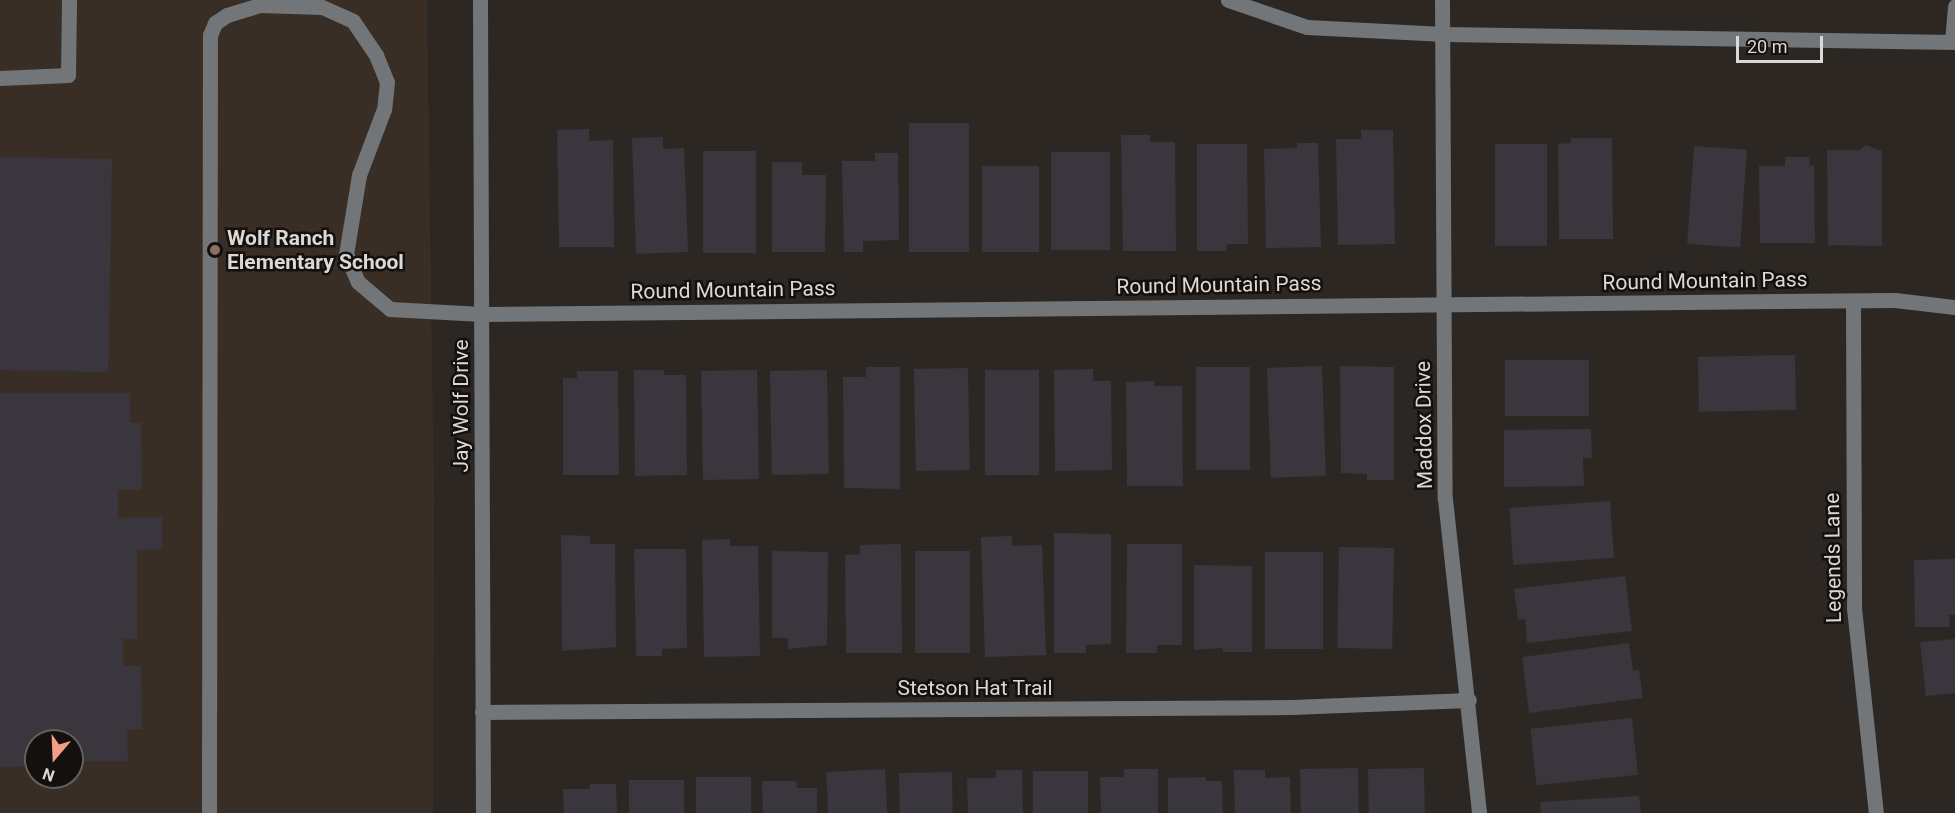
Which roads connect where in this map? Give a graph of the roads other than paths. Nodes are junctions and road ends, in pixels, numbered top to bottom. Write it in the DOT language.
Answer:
graph roads {
  1 [pos="69,0"];
  2 [pos="480,0"];
  3 [pos="1228,0"];
  4 [pos="1442,0"];
  5 [pos="1955,6"];
  6 [pos="1444,34"];
  7 [pos="1953,41"];
  8 [pos="0,78"];
  9 [pos="1853,301"];
  10 [pos="1443,303"];
  11 [pos="1955,307"];
  12 [pos="482,314"];
  13 [pos="1469,700"];
  14 [pos="482,712"];
  15 [pos="209,813"];
  16 [pos="483,813"];
  17 [pos="1479,813"];
  18 [pos="1876,813"];
  1 -- 8 [label="street"];
  2 -- 12 [label="street, Jay Wolf Drive"];
  3 -- 6 [label="street"];
  4 -- 6 [label="street, Maddox Drive"];
  5 -- 7 [label="street"];
  6 -- 7 [label="street"];
  6 -- 10 [label="street, Maddox Drive"];
  9 -- 10 [label="street, Round Mountain Pass"];
  9 -- 11 [label="street, Round Mountain Pass"];
  9 -- 18 [label="street, Legends Lane"];
  10 -- 12 [label="street, Round Mountain Pass"];
  10 -- 13 [label="street, Maddox Drive"];
  12 -- 14 [label="street, Jay Wolf Drive"];
  12 -- 15 [label="street, Round Mountain Pass"];
  13 -- 14 [label="street, Stetson Hat Trail"];
  13 -- 17 [label="street, Maddox Drive"];
  14 -- 16 [label="street, Jay Wolf Drive"];
}
